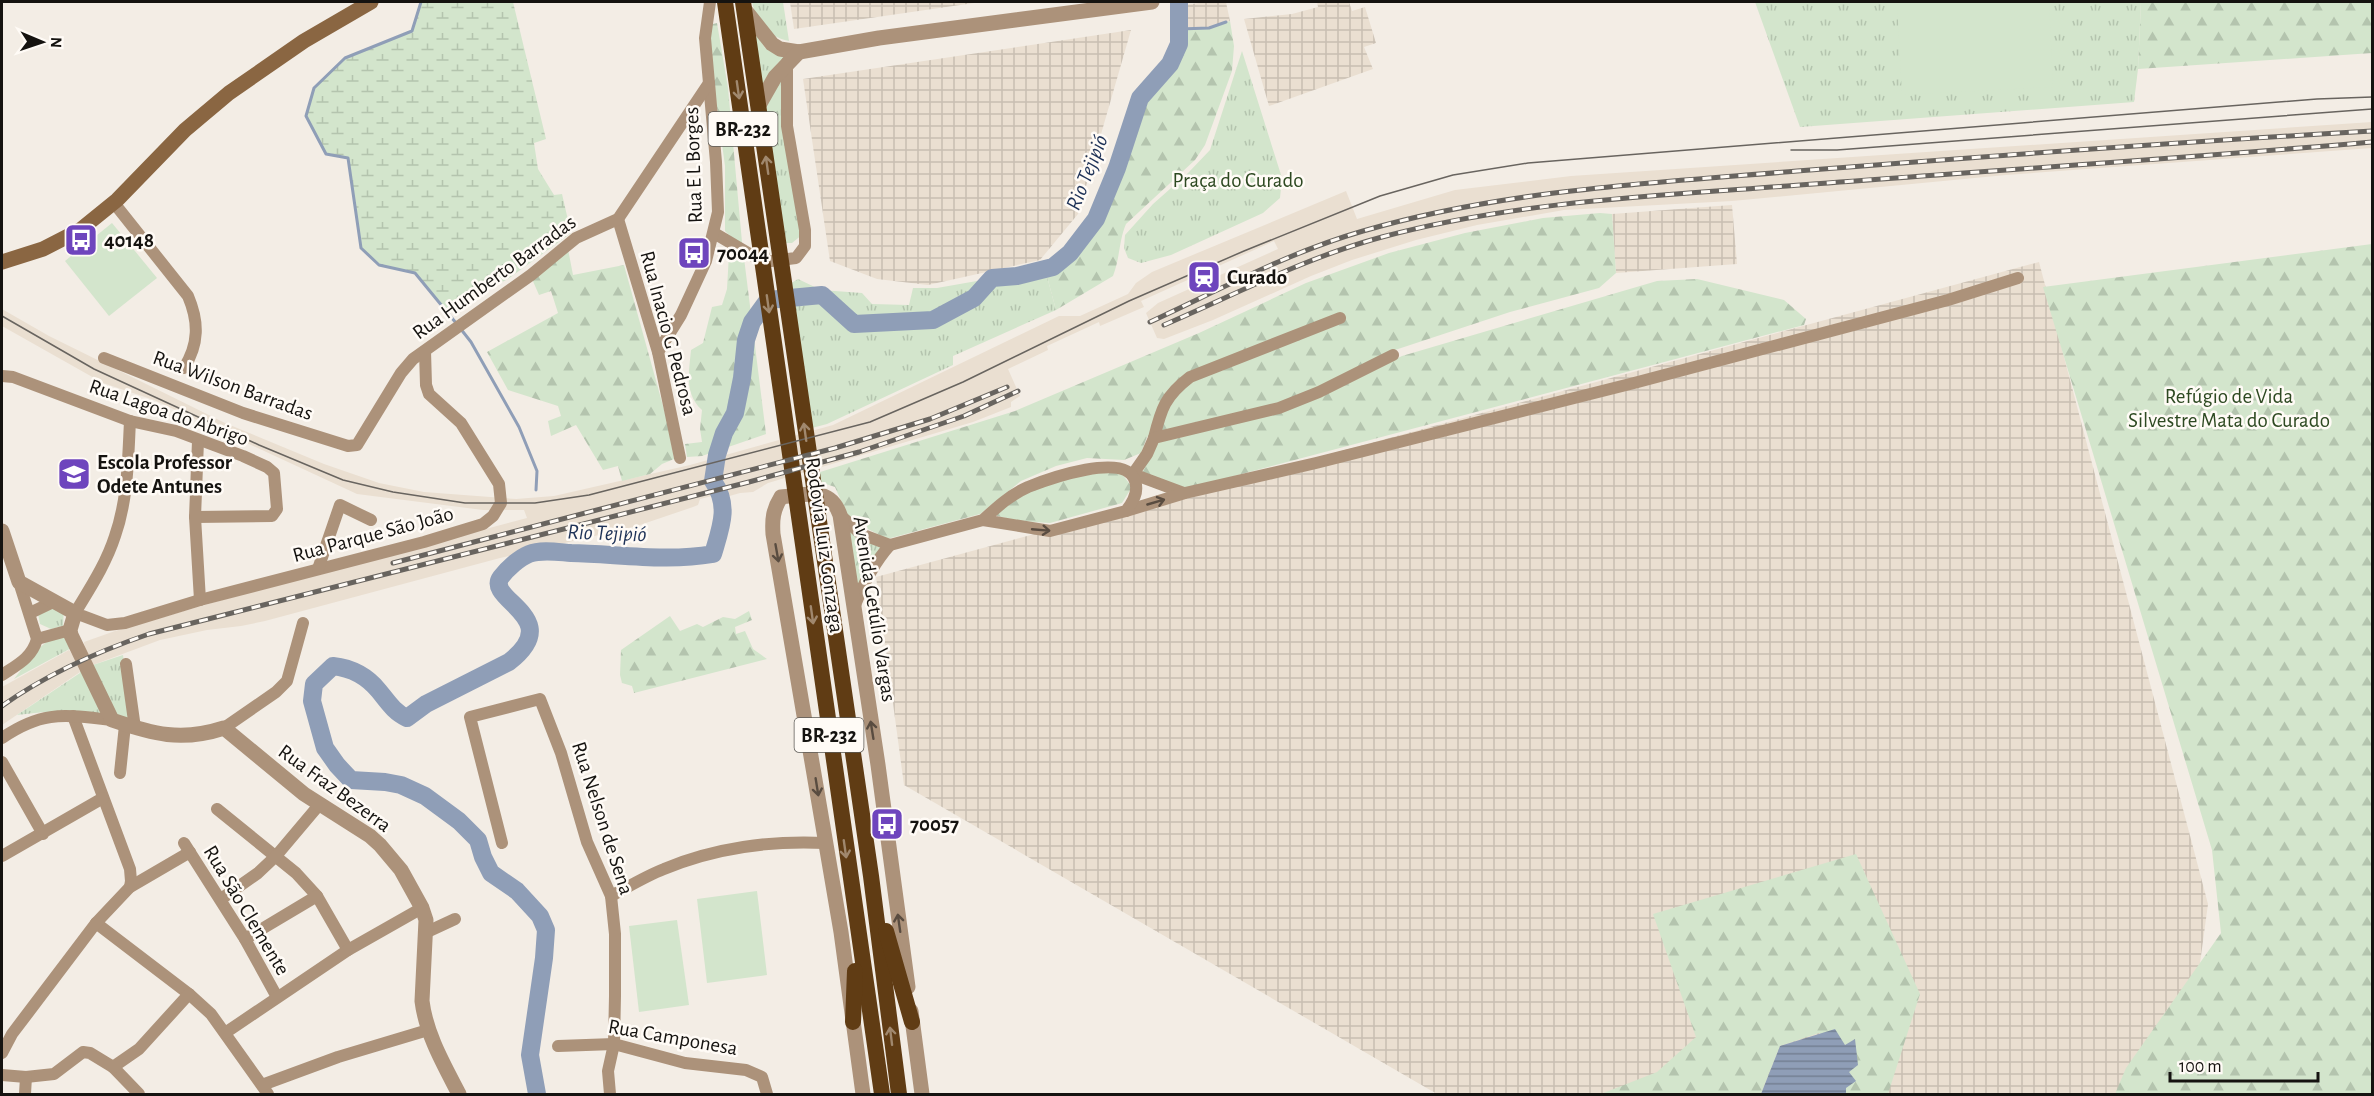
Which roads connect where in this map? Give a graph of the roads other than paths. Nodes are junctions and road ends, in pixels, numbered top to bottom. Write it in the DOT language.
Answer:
graph roads {
  1 [pos="371,2"];
  2 [pos="710,2"];
  3 [pos="715,2"];
  4 [pos="725,2"];
  5 [pos="1150,2"];
  6 [pos="744,6"];
  7 [pos="730,32"];
  8 [pos="793,57"];
  9 [pos="709,83"];
  10 [pos="759,105"];
  11 [pos="114,203"];
  12 [pos="618,219"];
  13 [pos="714,232"];
  14 [pos="2,262"];
  15 [pos="2018,278"];
  16 [pos="1340,318"];
  17 [pos="425,351"];
  18 [pos="658,352"];
  19 [pos="1394,356"];
  20 [pos="104,358"];
  21 [pos="184,368"];
  22 [pos="2,376"];
  23 [pos="130,421"];
  24 [pos="1154,438"];
  25 [pos="198,441"];
  26 [pos="348,446"];
  27 [pos="680,458"];
  28 [pos="1132,474"];
  29 [pos="1185,493"];
  30 [pos="1126,511"];
  31 [pos="840,515"];
  32 [pos="195,517"];
  33 [pos="371,520"];
  34 [pos="983,520"];
  35 [pos="2,531"];
  36 [pos="890,545"];
  37 [pos="318,569"];
  38 [pos="19,582"];
  39 [pos="200,600"];
  40 [pos="55,601"];
  41 [pos="854,609"];
  42 [pos="30,613"];
  43 [pos="75,613"];
  44 [pos="303,623"];
  45 [pos="70,630"];
  46 [pos="37,639"];
  47 [pos="126,664"];
  48 [pos="2,675"];
  49 [pos="73,716"];
  50 [pos="124,724"];
  51 [pos="224,728"];
  52 [pos="2,738"];
  53 [pos="2,762"];
  54 [pos="120,773"];
  55 [pos="103,798"];
  56 [pos="319,805"];
  57 [pos="217,809"];
  58 [pos="43,834"];
  59 [pos="502,843"];
  60 [pos="826,843"];
  61 [pos="2,856"];
  62 [pos="276,856"];
  63 [pos="871,876"];
  64 [pos="130,887"];
  65 [pos="317,896"];
  66 [pos="611,896"];
  67 [pos="221,899"];
  68 [pos="422,908"];
  69 [pos="455,919"];
  70 [pos="96,922"];
  71 [pos="427,932"];
  72 [pos="857,934"];
  73 [pos="245,939"];
  74 [pos="348,950"];
  75 [pos="189,994"];
  76 [pos="277,997"];
  77 [pos="853,1022"];
  78 [pos="912,1022"];
  79 [pos="428,1030"];
  80 [pos="225,1033"];
  81 [pos="614,1044"];
  82 [pos="558,1046"];
  83 [pos="2,1053"];
  84 [pos="113,1067"];
  85 [pos="2,1076"];
  86 [pos="26,1077"];
  87 [pos="265,1090"];
  88 [pos="25,1095"];
  89 [pos="139,1095"];
  90 [pos="459,1095"];
  91 [pos="610,1095"];
  92 [pos="767,1095"];
  93 [pos="863,1095"];
  94 [pos="882,1095"];
  95 [pos="899,1095"];
  96 [pos="922,1095"];
  1 -- 11 [label="main road"];
  2 -- 9 [label="street, Rua E L Borges"];
  3 -- 7 [label="highway"];
  4 -- 7 [label="highway, Rodovia Luiz Gonzaga / BR-232"];
  5 -- 8 [label="street"];
  6 -- 8 [label="street"];
  6 -- 10 [label="highway, Rodovia Luiz Gonzaga / BR-232"];
  7 -- 72 [label="highway, Rodovia Luiz Gonzaga / BR-232, one-way"];
  8 -- 10 [label="street"];
  8 -- 13 [label="street"];
  9 -- 12 [label="street"];
  9 -- 13 [label="street, Rua E L Borges"];
  63 -- 10 [label="highway, Rodovia Luiz Gonzaga / BR-232, one-way"];
  11 -- 14 [label="main road"];
  11 -- 21 [label="street"];
  12 -- 17 [label="street, Rua Humberto Barradas"];
  12 -- 18 [label="street, Rua Inacio G Pedrosa"];
  13 -- 18 [label="street, Rua E L Borges"];
  15 -- 29 [label="street"];
  16 -- 24 [label="street"];
  17 -- 26 [label="street, Rua Humberto Barradas"];
  17 -- 37 [label="street, Rua Parque São João"];
  18 -- 27 [label="street, Rua Inacio G Pedrosa"];
  19 -- 24 [label="street"];
  20 -- 26 [label="street, Rua Wilson Barradas"];
  22 -- 23 [label="street, Rua Lagoa do Abrigo"];
  23 -- 25 [label="street, Rua Lagoa do Abrigo"];
  23 -- 43 [label="street"];
  24 -- 28 [label="street"];
  25 -- 32 [label="street"];
  25 -- 32 [label="street, Rua Lagoa do Abrigo"];
  28 -- 29 [label="street"];
  28 -- 30 [label="street"];
  28 -- 34 [label="street"];
  30 -- 29 [label="street, one-way"];
  34 -- 30 [label="street, one-way"];
  31 -- 36 [label="street"];
  31 -- 41 [label="street, Avenida Getúlio Vargas"];
  31 -- 60 [label="street, Avenida Getúlio Vargas, one-way"];
  32 -- 39 [label="street"];
  33 -- 37 [label="street"];
  34 -- 36 [label="street"];
  35 -- 38 [label="street"];
  36 -- 41 [label="street"];
  37 -- 39 [label="street, Rua Parque São João"];
  38 -- 40 [label="street"];
  38 -- 42 [label="street"];
  39 -- 43 [label="street, Rua Parque São João"];
  40 -- 42 [label="street"];
  40 -- 43 [label="street"];
  78 -- 41 [label="street, Avenida Getúlio Vargas, one-way"];
  42 -- 46 [label="street"];
  43 -- 45 [label="street"];
  44 -- 51 [label="street"];
  45 -- 46 [label="street"];
  45 -- 50 [label="street"];
  46 -- 48 [label="street"];
  47 -- 50 [label="street"];
  49 -- 50 [label="street"];
  49 -- 52 [label="street"];
  49 -- 55 [label="street"];
  50 -- 51 [label="street"];
  50 -- 54 [label="street"];
  51 -- 56 [label="street, Rua Fraz Bezerra"];
  53 -- 58 [label="street"];
  55 -- 58 [label="street"];
  55 -- 64 [label="street"];
  56 -- 62 [label="street"];
  56 -- 68 [label="street, Rua Fraz Bezerra"];
  57 -- 62 [label="street"];
  58 -- 61 [label="street"];
  59 -- 66 [label="street, Rua Nelson de Sena"];
  60 -- 66 [label="street"];
  60 -- 77 [label="street, Avenida Getúlio Vargas"];
  62 -- 65 [label="street"];
  62 -- 67 [label="street"];
  63 -- 78 [label="highway"];
  95 -- 63 [label="highway, Rodovia Luiz Gonzaga / BR-232, one-way"];
  64 -- 67 [label="street, Rua São Clemente"];
  64 -- 70 [label="street"];
  65 -- 73 [label="street"];
  65 -- 74 [label="street"];
  66 -- 81 [label="street, Rua Nelson de Sena"];
  67 -- 73 [label="street, Rua São Clemente"];
  68 -- 71 [label="street, Rua Fraz Bezerra"];
  68 -- 74 [label="street"];
  69 -- 71 [label="street"];
  70 -- 75 [label="street"];
  70 -- 83 [label="street"];
  71 -- 79 [label="street, Rua Fraz Bezerra"];
  72 -- 77 [label="highway"];
  72 -- 94 [label="highway, Rodovia Luiz Gonzaga / BR-232"];
  73 -- 76 [label="street, Rua São Clemente"];
  74 -- 76 [label="street"];
  75 -- 80 [label="street"];
  75 -- 84 [label="street"];
  76 -- 80 [label="street"];
  77 -- 93 [label="street, Avenida Getúlio Vargas"];
  78 -- 96 [label="street, Avenida Getúlio Vargas"];
  79 -- 87 [label="street"];
  79 -- 90 [label="street, Rua Fraz Bezerra"];
  80 -- 87 [label="street"];
  81 -- 82 [label="street, Rua Camponesa"];
  81 -- 91 [label="street, Rua Nelson de Sena"];
  81 -- 92 [label="street, Rua Camponesa"];
  84 -- 86 [label="street"];
  84 -- 89 [label="street"];
  85 -- 86 [label="street"];
  86 -- 88 [label="street"];
}
